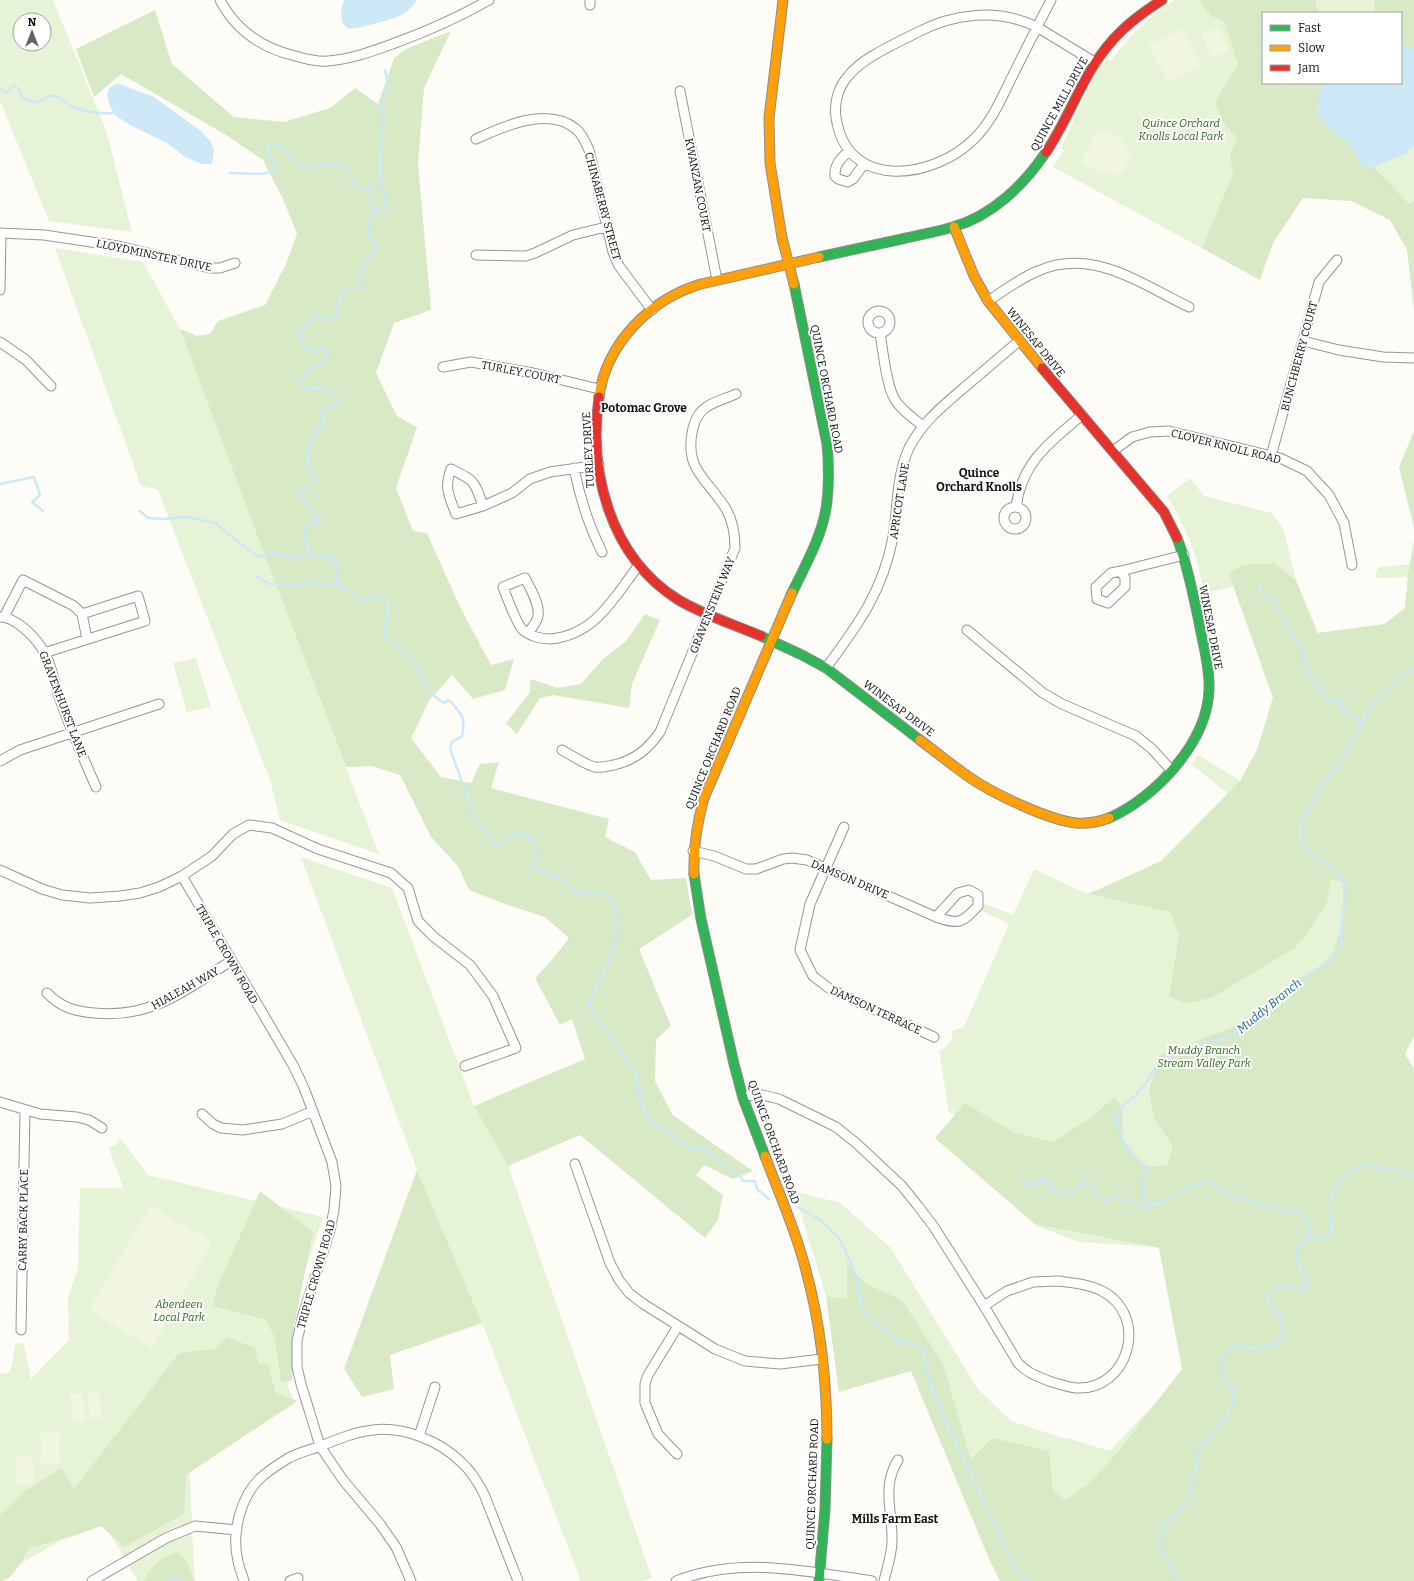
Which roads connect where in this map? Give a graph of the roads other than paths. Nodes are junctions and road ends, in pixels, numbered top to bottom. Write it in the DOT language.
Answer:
graph roads {
  1 [pos="489,0"];
  2 [pos="783,0"];
  3 [pos="1051,0"];
  4 [pos="1162,0"];
  5 [pos="223,1"];
  6 [pos="1037,27"];
  7 [pos="1096,63"];
  8 [pos="680,91"];
  9 [pos="476,139"];
  10 [pos="849,151"];
  11 [pos="864,164"];
  12 [pos="606,227"];
  13 [pos="954,227"];
  14 [pos="0,233"];
  15 [pos="476,255"];
  16 [pos="1337,260"];
  17 [pos="235,263"];
  18 [pos="790,265"];
  19 [pos="717,280"];
  20 [pos="0,290"];
  21 [pos="988,301"];
  22 [pos="1189,307"];
  23 [pos="652,310"];
  24 [pos="880,333"];
  25 [pos="1019,341"];
  26 [pos="1303,341"];
  27 [pos="0,342"];
  28 [pos="1414,358"];
  29 [pos="443,367"];
  30 [pos="51,386"];
  31 [pos="599,389"];
  32 [pos="736,394"];
  33 [pos="1082,415"];
  34 [pos="923,426"];
  35 [pos="1113,451"];
  36 [pos="1271,456"];
  37 [pos="599,465"];
  38 [pos="574,468"];
  39 [pos="483,506"];
  40 [pos="1016,507"];
  41 [pos="602,552"];
  42 [pos="1184,555"];
  43 [pos="639,565"];
  44 [pos="1352,565"];
  45 [pos="1121,571"];
  46 [pos="82,614"];
  47 [pos="708,614"];
  48 [pos="2,617"];
  49 [pos="967,630"];
  50 [pos="528,633"];
  51 [pos="88,639"];
  52 [pos="771,640"];
  53 [pos="44,653"];
  54 [pos="826,668"];
  55 [pos="159,704"];
  56 [pos="73,732"];
  57 [pos="562,750"];
  58 [pos="0,761"];
  59 [pos="1171,770"];
  60 [pos="96,787"];
  61 [pos="844,827"];
  62 [pos="693,851"];
  63 [pos="826,868"];
  64 [pos="0,870"];
  65 [pos="182,876"];
  66 [pos="936,917"];
  67 [pos="232,962"];
  68 [pos="48,994"];
  69 [pos="934,1037"];
  70 [pos="465,1066"];
  71 [pos="743,1096"];
  72 [pos="0,1102"];
  73 [pos="25,1110"];
  74 [pos="313,1111"];
  75 [pos="202,1114"];
  76 [pos="102,1128"];
  77 [pos="574,1164"];
  78 [pos="984,1306"];
  79 [pos="678,1326"];
  80 [pos="21,1330"];
  81 [pos="822,1359"];
  82 [pos="436,1387"];
  83 [pos="419,1436"];
  84 [pos="320,1446"];
  85 [pos="677,1454"];
  86 [pos="898,1460"];
  87 [pos="237,1530"];
  88 [pos="819,1577"];
  89 [pos="92,1581"];
  90 [pos="244,1581"];
  91 [pos="411,1581"];
  92 [pos="518,1581"];
  93 [pos="676,1581"];
  94 [pos="872,1581"];
  95 [pos="884,1581"];
  1 -- 5 [label="street"];
  2 -- 18 [label="street, QUINCE ORCHARD ROAD"];
  3 -- 6 [label="street"];
  4 -- 7 [label="street, QUINCE MILL DRIVE"];
  6 -- 7 [label="street"];
  6 -- 10 [label="street"];
  6 -- 11 [label="street"];
  7 -- 13 [label="street, QUINCE MILL DRIVE"];
  8 -- 19 [label="street, KWANZAN COURT"];
  9 -- 12 [label="street, CHINABERRY STREET"];
  10 -- 11 [label="street"];
  10 -- 11 [label="street"];
  12 -- 15 [label="street"];
  12 -- 23 [label="street, CHINABERRY STREET"];
  13 -- 18 [label="street, QUINCE MILL DRIVE"];
  13 -- 21 [label="street, WINESAP DRIVE"];
  14 -- 17 [label="street, LLOYDMINSTER DRIVE"];
  14 -- 20 [label="street"];
  16 -- 26 [label="street, BUNCHBERRY COURT"];
  18 -- 19 [label="street, TURLEY DRIVE"];
  18 -- 52 [label="street, QUINCE ORCHARD ROAD"];
  19 -- 23 [label="street, TURLEY DRIVE"];
  21 -- 22 [label="street"];
  21 -- 25 [label="street, WINESAP DRIVE"];
  23 -- 31 [label="street, TURLEY DRIVE"];
  24 -- 34 [label="street"];
  25 -- 33 [label="street, WINESAP DRIVE"];
  25 -- 34 [label="street, APRICOT LANE"];
  26 -- 28 [label="street"];
  26 -- 36 [label="street, BUNCHBERRY COURT"];
  27 -- 30 [label="street"];
  29 -- 31 [label="street, TURLEY COURT"];
  31 -- 37 [label="street, TURLEY DRIVE"];
  32 -- 47 [label="street, GRAVENSTEIN WAY"];
  33 -- 35 [label="street, WINESAP DRIVE"];
  33 -- 40 [label="street"];
  34 -- 54 [label="street, APRICOT LANE"];
  35 -- 36 [label="street, CLOVER KNOLL ROAD"];
  35 -- 42 [label="street, WINESAP DRIVE"];
  36 -- 44 [label="street, CLOVER KNOLL ROAD"];
  37 -- 38 [label="street"];
  37 -- 43 [label="street, TURLEY DRIVE"];
  38 -- 39 [label="street"];
  38 -- 41 [label="street"];
  39 -- 39 [label="street"];
  42 -- 45 [label="street"];
  42 -- 59 [label="street, WINESAP DRIVE"];
  43 -- 47 [label="street, TURLEY DRIVE"];
  43 -- 50 [label="street"];
  46 -- 48 [label="street"];
  46 -- 51 [label="street"];
  46 -- 51 [label="street"];
  47 -- 52 [label="street, TURLEY DRIVE"];
  47 -- 57 [label="street, GRAVENSTEIN WAY"];
  48 -- 53 [label="street, GRAVENHURST LANE"];
  49 -- 59 [label="street"];
  50 -- 50 [label="street"];
  51 -- 53 [label="street"];
  52 -- 54 [label="street, WINESAP DRIVE"];
  52 -- 62 [label="street, QUINCE ORCHARD ROAD"];
  53 -- 56 [label="street, GRAVENHURST LANE"];
  54 -- 59 [label="street, WINESAP DRIVE"];
  55 -- 56 [label="street"];
  56 -- 58 [label="street"];
  56 -- 60 [label="street, GRAVENHURST LANE"];
  61 -- 63 [label="street, DAMSON TERRACE"];
  62 -- 63 [label="street, DAMSON DRIVE"];
  62 -- 71 [label="street, QUINCE ORCHARD ROAD"];
  63 -- 66 [label="street, DAMSON DRIVE"];
  63 -- 69 [label="street, DAMSON TERRACE"];
  64 -- 65 [label="street"];
  65 -- 67 [label="street, TRIPLE CROWN ROAD"];
  65 -- 70 [label="street"];
  66 -- 66 [label="street, DAMSON DRIVE"];
  67 -- 68 [label="street, HIALEAH WAY"];
  67 -- 74 [label="street, TRIPLE CROWN ROAD"];
  71 -- 78 [label="street"];
  71 -- 81 [label="street, QUINCE ORCHARD ROAD"];
  72 -- 73 [label="street"];
  73 -- 76 [label="street"];
  73 -- 80 [label="street, CARRY BACK PLACE"];
  74 -- 75 [label="street"];
  74 -- 84 [label="street, TRIPLE CROWN ROAD"];
  77 -- 79 [label="street"];
  78 -- 78 [label="street"];
  79 -- 81 [label="street"];
  79 -- 85 [label="street"];
  81 -- 88 [label="street, QUINCE ORCHARD ROAD"];
  82 -- 83 [label="street"];
  83 -- 84 [label="street"];
  83 -- 92 [label="street"];
  84 -- 87 [label="street"];
  84 -- 91 [label="street, TRIPLE CROWN ROAD"];
  86 -- 95 [label="street"];
  87 -- 89 [label="street"];
  87 -- 90 [label="street"];
  88 -- 93 [label="street"];
  88 -- 94 [label="street"];
}
